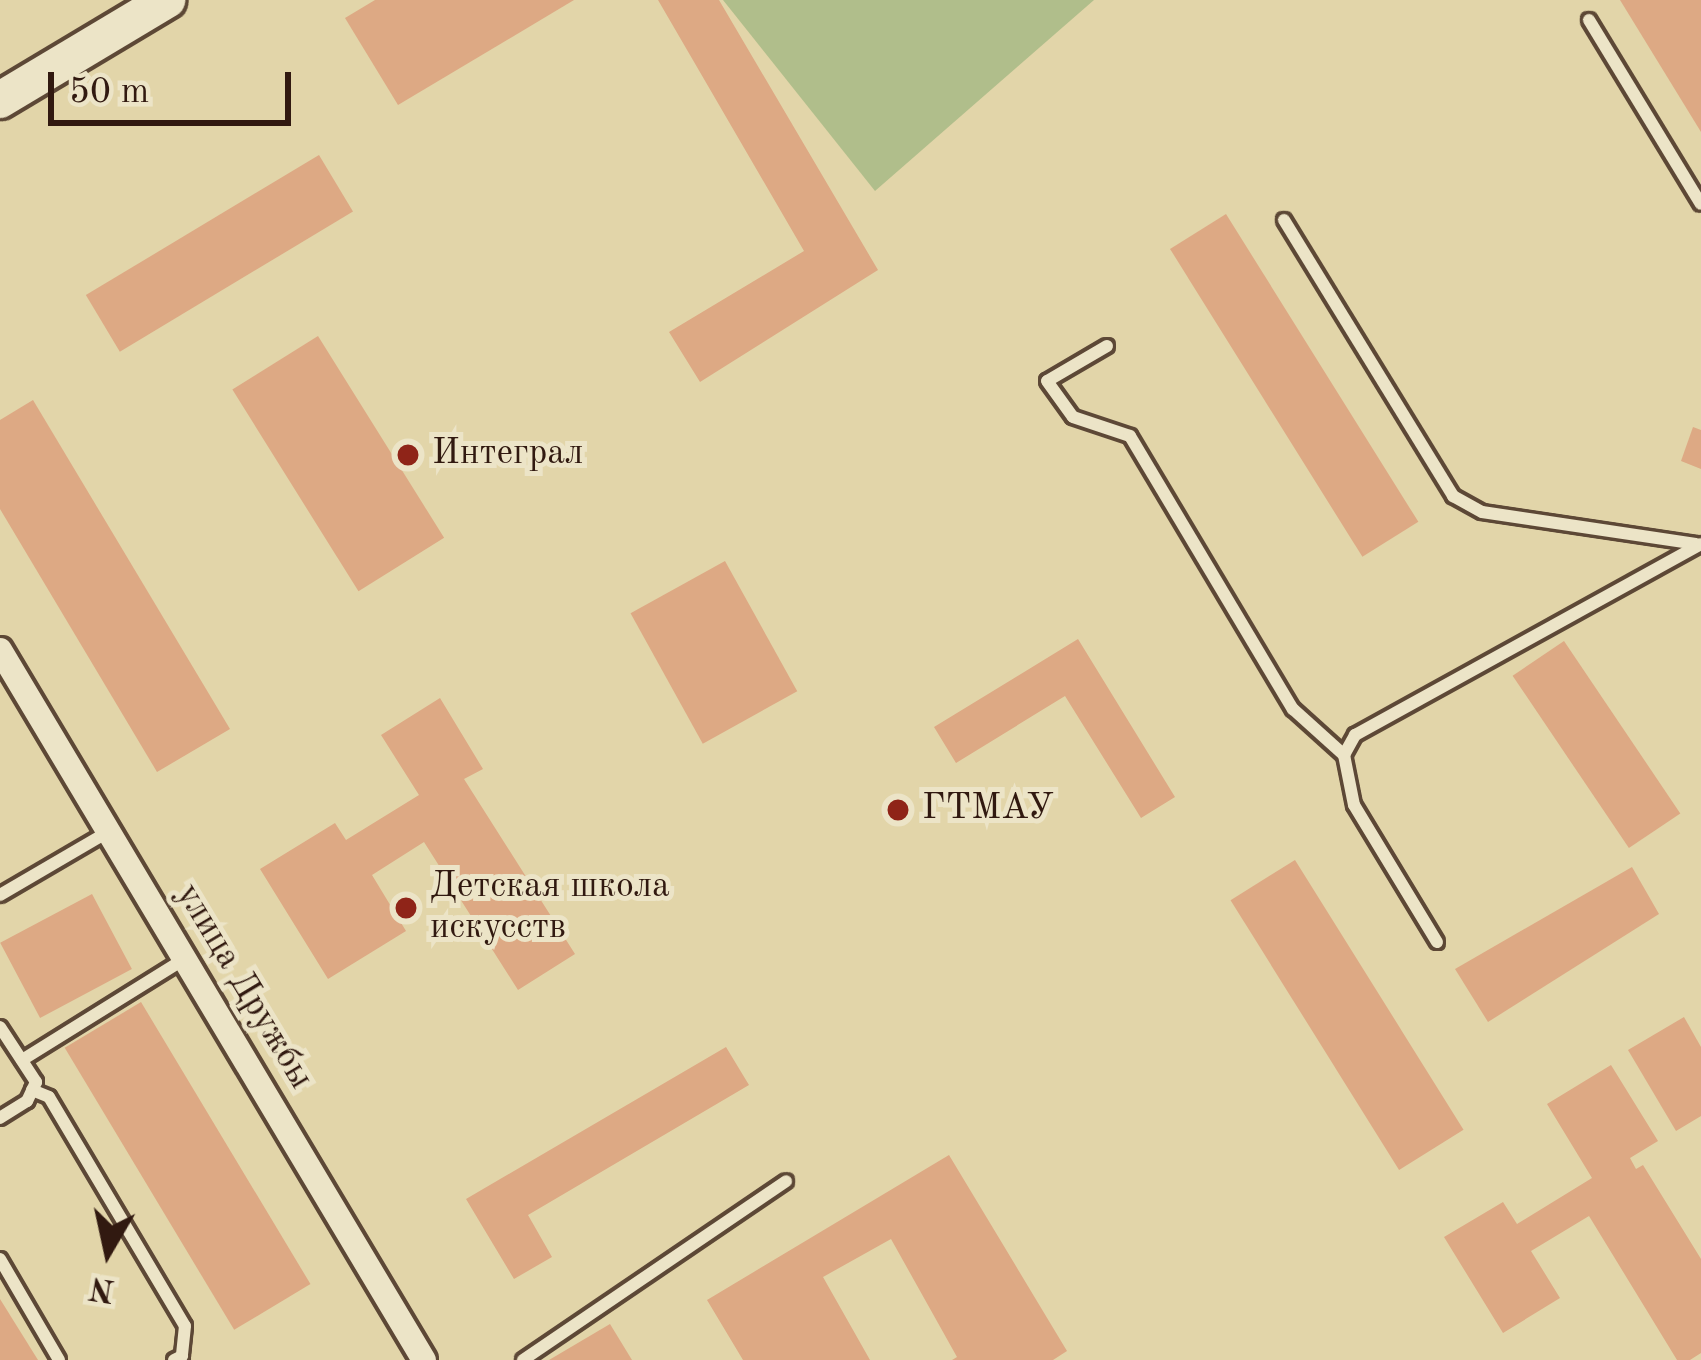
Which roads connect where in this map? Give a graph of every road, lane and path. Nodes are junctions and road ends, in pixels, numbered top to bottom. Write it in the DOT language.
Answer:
graph roads {
  1 [pos="167,0"];
  2 [pos="1589,20"];
  3 [pos="0,100"];
  4 [pos="1701,204"];
  5 [pos="1284,220"];
  6 [pos="1107,346"];
  7 [pos="1699,544"];
  8 [pos="0,650"];
  9 [pos="1344,755"];
  10 [pos="108,832"];
  11 [pos="0,896"];
  12 [pos="1437,942"];
  13 [pos="184,958"];
  14 [pos="0,1027"];
  15 [pos="22,1060"];
  16 [pos="32,1090"];
  17 [pos="0,1118"];
  18 [pos="785,1181"];
  19 [pos="0,1259"];
  20 [pos="59,1360"];
  21 [pos="174,1360"];
  22 [pos="424,1360"];
  23 [pos="523,1360"];
  1 -- 3 [label="street"];
  2 -- 4 [label="lane"];
  5 -- 7 [label="lane"];
  6 -- 9 [label="lane"];
  7 -- 9 [label="lane"];
  8 -- 10 [label="street, улица Дружбы"];
  9 -- 12 [label="lane"];
  10 -- 11 [label="lane"];
  10 -- 13 [label="street, улица Дружбы"];
  13 -- 15 [label="lane"];
  13 -- 22 [label="street, улица Дружбы"];
  14 -- 15 [label="lane"];
  15 -- 16 [label="lane"];
  16 -- 17 [label="lane"];
  16 -- 21 [label="lane"];
  18 -- 23 [label="lane"];
  19 -- 20 [label="lane"];
}
